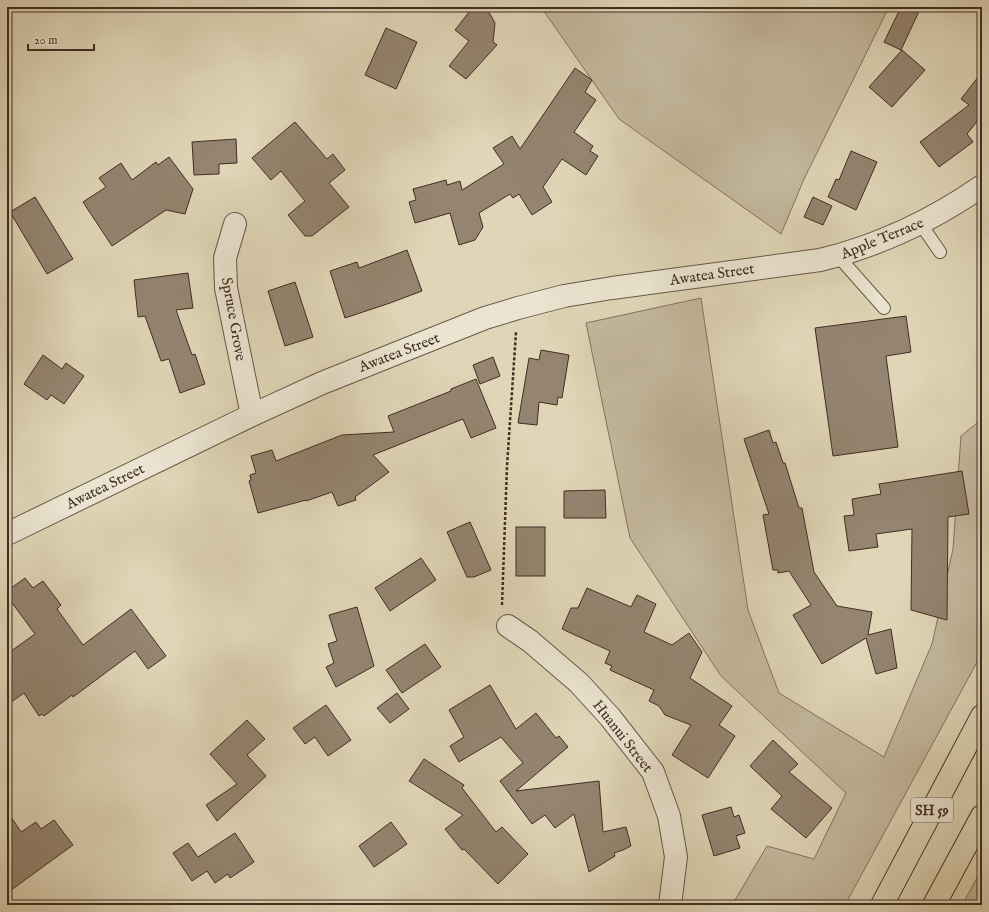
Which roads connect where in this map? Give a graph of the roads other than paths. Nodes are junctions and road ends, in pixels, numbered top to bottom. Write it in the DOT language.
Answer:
graph roads {
  1 [pos="982,186"];
  2 [pos="920,223"];
  3 [pos="235,224"];
  4 [pos="940,252"];
  5 [pos="829,258"];
  6 [pos="884,308"];
  7 [pos="252,415"];
  8 [pos="7,534"];
  9 [pos="508,626"];
  10 [pos="982,716"];
  11 [pos="982,816"];
  12 [pos="670,905"];
  13 [pos="882,905"];
  14 [pos="934,905"];
  1 -- 2 [label="street, Apple Terrace"];
  2 -- 4 [label="lane"];
  2 -- 5 [label="street, Apple Terrace"];
  3 -- 7 [label="street, Spruce Grove"];
  5 -- 6 [label="lane"];
  5 -- 7 [label="street, Awatea Street"];
  7 -- 8 [label="street, Awatea Street"];
  9 -- 12 [label="street, Huanui Street"];
  10 -- 13 [label="highway, SH 59"];
  11 -- 14 [label="highway"];
}
